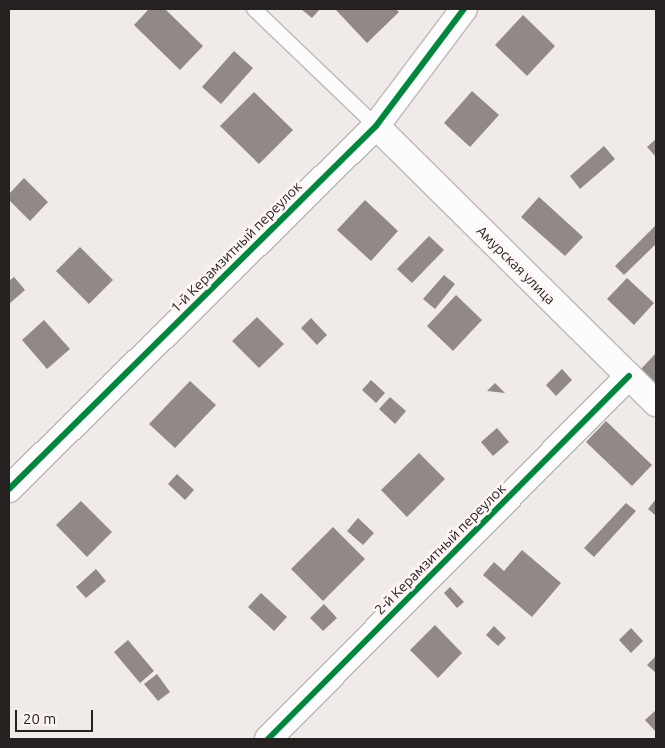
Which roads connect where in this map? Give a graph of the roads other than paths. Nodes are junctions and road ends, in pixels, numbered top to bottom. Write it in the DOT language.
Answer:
graph roads {
  1 [pos="254,9"];
  2 [pos="464,9"];
  3 [pos="376,126"];
  4 [pos="629,376"];
  5 [pos="656,403"];
  6 [pos="9,489"];
  7 [pos="268,739"];
  1 -- 3 [label="lane"];
  2 -- 3 [label="street, 1-й Керамзитный переулок"];
  3 -- 4 [label="street, Амурская улица"];
  3 -- 6 [label="street, 1-й Керамзитный переулок"];
  4 -- 5 [label="street, Амурская улица"];
  4 -- 7 [label="street, 2-й Керамзитный переулок"];
}
